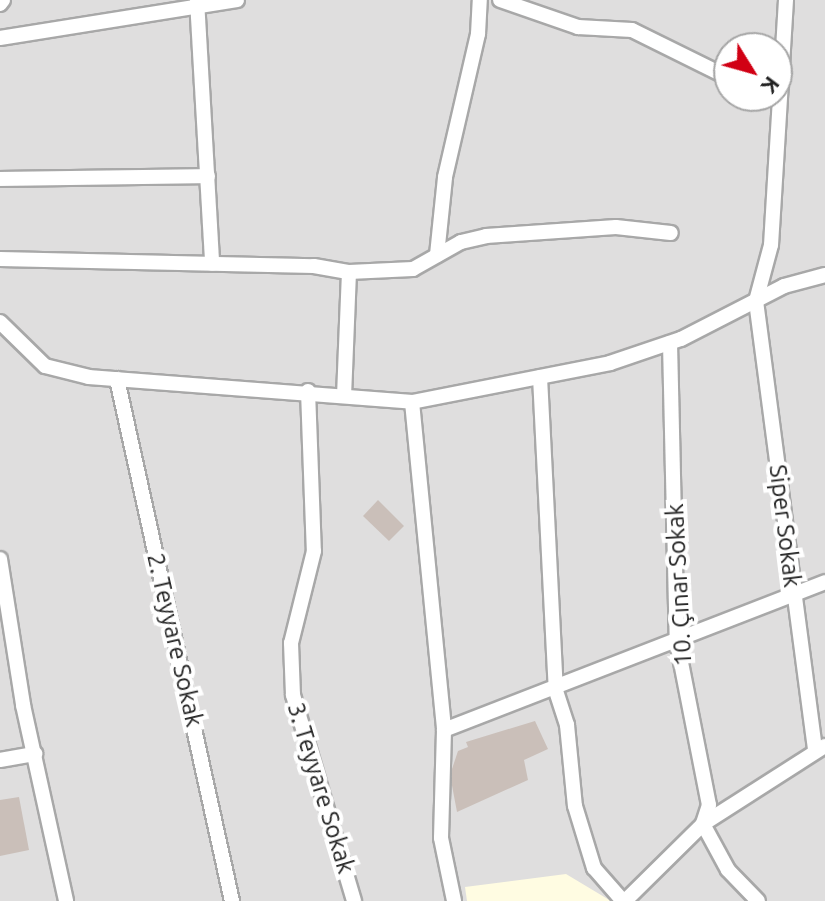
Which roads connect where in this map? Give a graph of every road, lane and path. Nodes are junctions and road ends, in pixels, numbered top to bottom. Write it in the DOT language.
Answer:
graph roads {
  1 [pos="237,0"];
  2 [pos="480,0"];
  3 [pos="500,0"];
  4 [pos="786,0"];
  5 [pos="198,4"];
  6 [pos="783,32"];
  7 [pos="0,38"];
  8 [pos="713,70"];
  9 [pos="778,112"];
  10 [pos="208,176"];
  11 [pos="0,179"];
  12 [pos="671,233"];
  13 [pos="437,255"];
  14 [pos="0,259"];
  15 [pos="212,264"];
  16 [pos="349,272"];
  17 [pos="825,275"];
  18 [pos="756,301"];
  19 [pos="0,322"];
  20 [pos="670,343"];
  21 [pos="540,377"];
  22 [pos="117,379"];
  23 [pos="308,391"];
  24 [pos="344,396"];
  25 [pos="412,402"];
  26 [pos="0,559"];
  27 [pos="825,582"];
  28 [pos="794,595"];
  29 [pos="677,642"];
  30 [pos="556,691"];
  31 [pos="444,730"];
  32 [pos="820,748"];
  33 [pos="35,754"];
  34 [pos="0,760"];
  35 [pos="703,824"];
  36 [pos="66,901"];
  37 [pos="232,901"];
  38 [pos="354,901"];
  39 [pos="454,901"];
  40 [pos="624,901"];
  41 [pos="758,901"];
  1 -- 5 [label="street"];
  2 -- 13 [label="street"];
  3 -- 8 [label="street"];
  4 -- 6 [label="street"];
  5 -- 7 [label="street"];
  5 -- 10 [label="street"];
  9 -- 18 [label="street"];
  10 -- 11 [label="street"];
  10 -- 15 [label="street"];
  12 -- 13 [label="street"];
  13 -- 16 [label="street"];
  14 -- 15 [label="street"];
  15 -- 16 [label="street"];
  16 -- 24 [label="street"];
  17 -- 18 [label="street"];
  18 -- 20 [label="street"];
  18 -- 28 [label="street, Siper Sokak"];
  19 -- 22 [label="street"];
  20 -- 21 [label="street"];
  20 -- 29 [label="street, 10. Çınar Sokak"];
  21 -- 25 [label="street"];
  21 -- 30 [label="street"];
  22 -- 23 [label="street"];
  22 -- 37 [label="street, 2. Teyyare Sokak"];
  23 -- 24 [label="street"];
  23 -- 38 [label="street, 3. Teyyare Sokak"];
  24 -- 25 [label="street"];
  25 -- 31 [label="street"];
  26 -- 33 [label="street"];
  27 -- 28 [label="street"];
  28 -- 29 [label="street"];
  28 -- 32 [label="street, Siper Sokak"];
  29 -- 30 [label="street"];
  29 -- 35 [label="street, 10. Çınar Sokak"];
  30 -- 31 [label="street"];
  30 -- 40 [label="street"];
  31 -- 39 [label="street"];
  32 -- 35 [label="street"];
  33 -- 34 [label="street"];
  33 -- 36 [label="street"];
  35 -- 40 [label="street"];
  35 -- 41 [label="street"];
}
